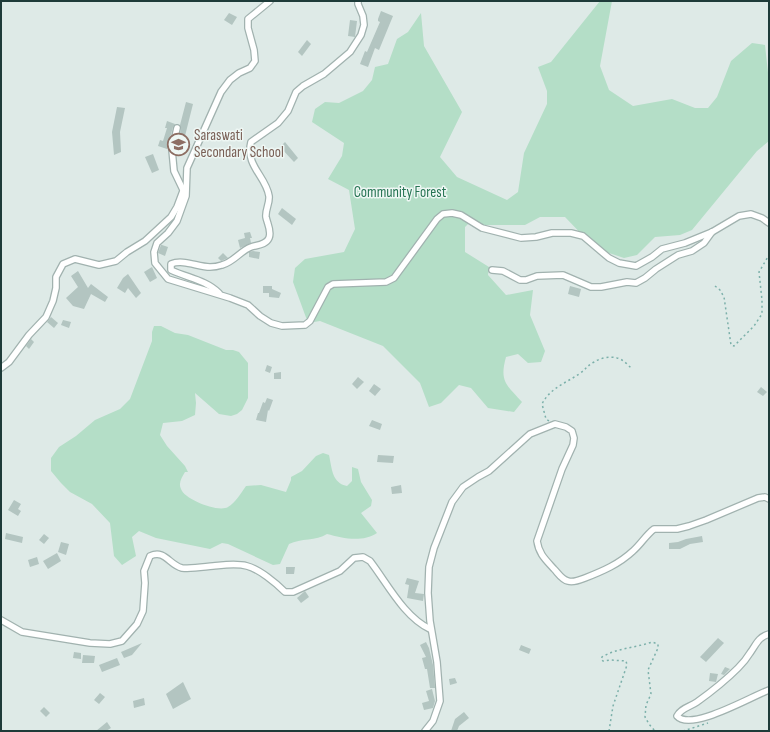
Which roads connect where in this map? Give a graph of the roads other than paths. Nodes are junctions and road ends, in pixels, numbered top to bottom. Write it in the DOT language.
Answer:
graph roads {
  1 [pos="270,1"];
  2 [pos="358,1"];
  3 [pos="177,128"];
  4 [pos="185,194"];
  5 [pos="769,223"];
  6 [pos="712,232"];
  7 [pos="492,270"];
  8 [pos="220,295"];
  9 [pos="1,368"];
  10 [pos="769,499"];
  11 [pos="1,620"];
  12 [pos="430,629"];
  13 [pos="769,634"];
  14 [pos="769,690"];
  15 [pos="426,731"];
  1 -- 4 [label="street"];
  2 -- 8 [label="street"];
  3 -- 4 [label="street"];
  4 -- 8 [label="street"];
  4 -- 9 [label="street"];
  5 -- 6 [label="street"];
  6 -- 7 [label="street"];
  6 -- 8 [label="street"];
  10 -- 12 [label="street"];
  11 -- 12 [label="street"];
  12 -- 15 [label="street"];
  13 -- 14 [label="street"];
}
